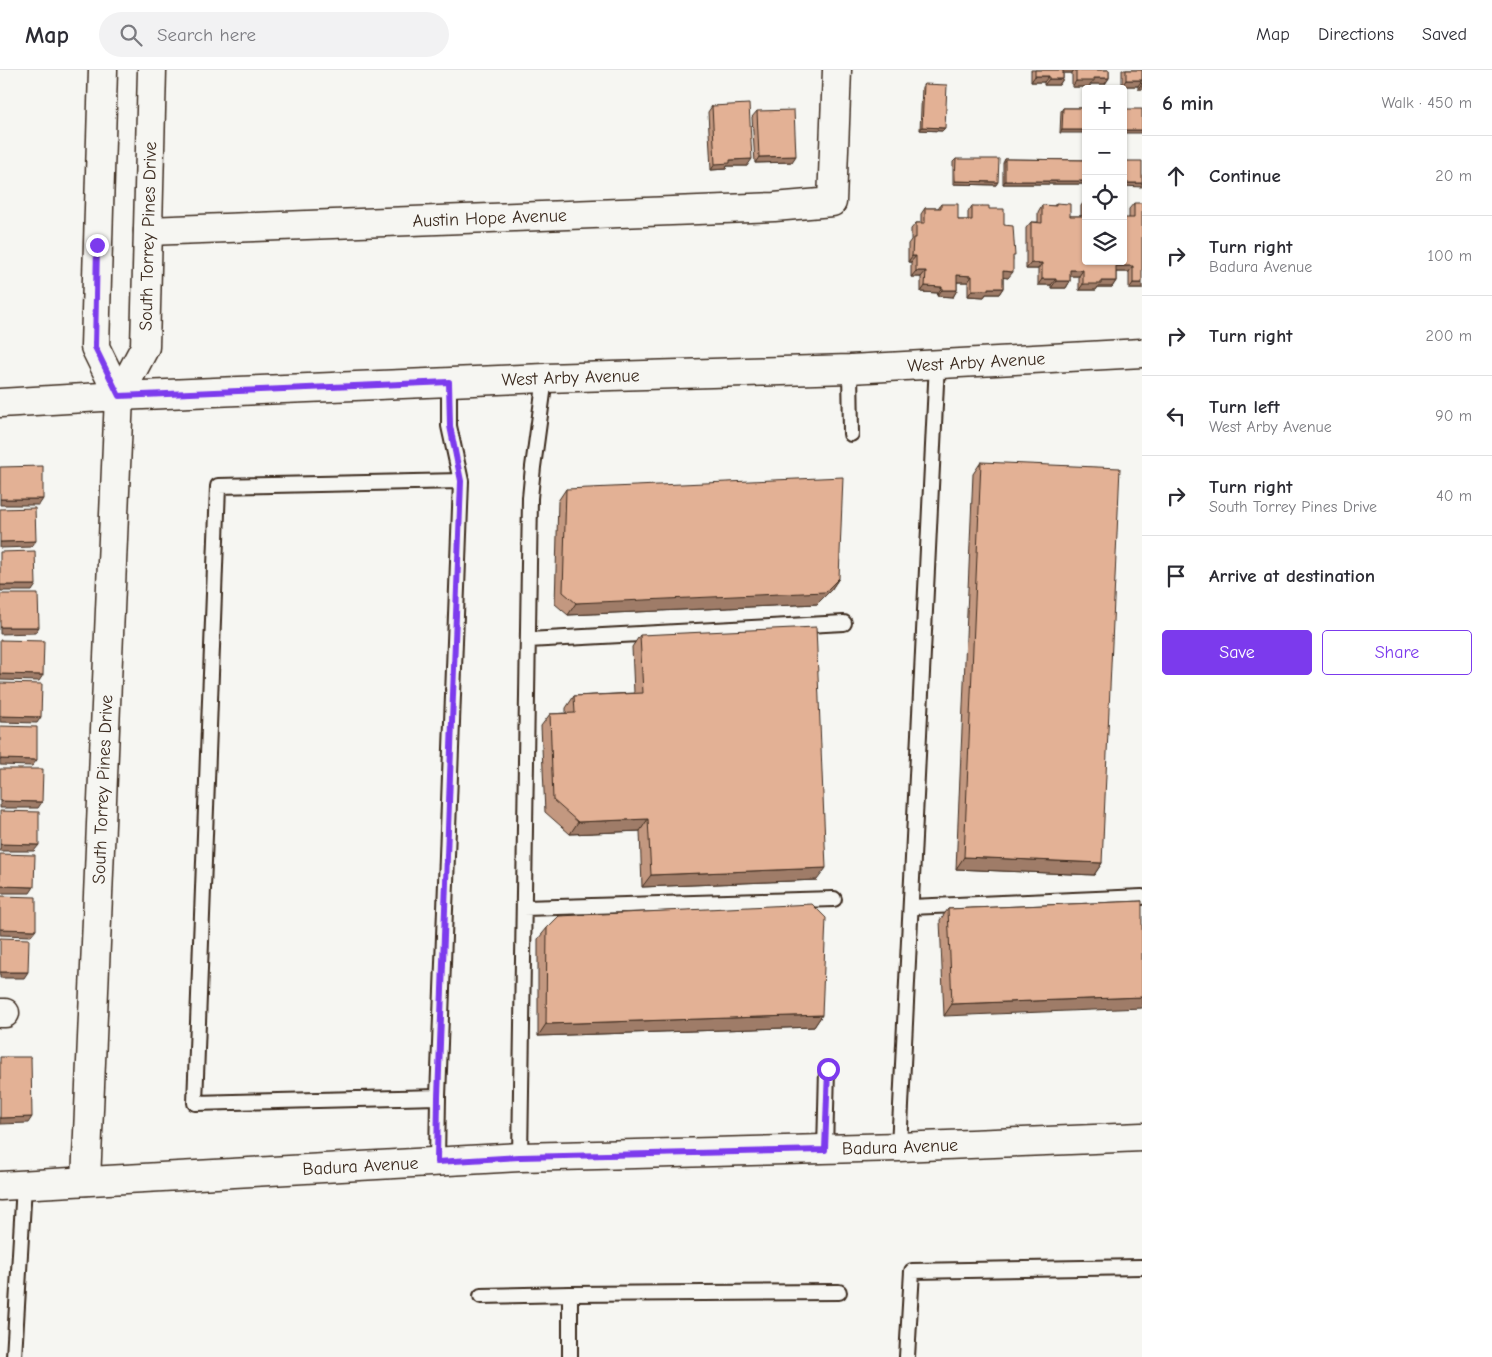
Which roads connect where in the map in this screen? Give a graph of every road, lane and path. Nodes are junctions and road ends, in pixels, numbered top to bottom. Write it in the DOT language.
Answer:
graph roads {
  1 [pos="103,70"];
  2 [pos="152,70"];
  3 [pos="837,70"];
  4 [pos="148,231"];
  5 [pos="1142,353"];
  6 [pos="938,363"];
  7 [pos="850,369"];
  8 [pos="545,378"];
  9 [pos="449,382"];
  10 [pos="119,396"];
  11 [pos="0,403"];
  12 [pos="851,434"];
  13 [pos="461,481"];
  14 [pos="844,623"];
  15 [pos="528,640"];
  16 [pos="1142,897"];
  17 [pos="834,898"];
  18 [pos="911,907"];
  19 [pos="524,908"];
  20 [pos="828,1069"];
  21 [pos="438,1097"];
  22 [pos="1142,1137"];
  23 [pos="899,1147"];
  24 [pos="825,1150"];
  25 [pos="520,1157"];
  26 [pos="437,1162"];
  27 [pos="86,1181"];
  28 [pos="12,1186"];
  29 [pos="1142,1267"];
  30 [pos="839,1292"];
  31 [pos="570,1294"];
  32 [pos="480,1296"];
  33 [pos="14,1357"];
  34 [pos="570,1357"];
  35 [pos="908,1357"];
  1 -- 10 [label="street, South Torrey Pines Drive"];
  2 -- 4 [label="street, South Torrey Pines Drive"];
  3 -- 4 [label="street, Austin Hope Avenue"];
  4 -- 10 [label="street, South Torrey Pines Drive"];
  5 -- 6 [label="street, West Arby Avenue"];
  6 -- 7 [label="street, West Arby Avenue"];
  6 -- 18 [label="lane"];
  7 -- 8 [label="street, West Arby Avenue"];
  7 -- 12 [label="lane"];
  8 -- 9 [label="street, West Arby Avenue"];
  8 -- 15 [label="lane"];
  9 -- 10 [label="street, West Arby Avenue"];
  9 -- 13 [label="lane"];
  10 -- 11 [label="street, West Arby Avenue"];
  10 -- 27 [label="street, South Torrey Pines Drive"];
  13 -- 21 [label="lane"];
  13 -- 21 [label="lane"];
  14 -- 15 [label="lane"];
  15 -- 19 [label="lane"];
  16 -- 18 [label="lane"];
  17 -- 19 [label="lane"];
  18 -- 23 [label="lane"];
  19 -- 25 [label="lane"];
  20 -- 24 [label="lane"];
  21 -- 26 [label="lane"];
  22 -- 23 [label="street, Badura Avenue"];
  23 -- 24 [label="street, Badura Avenue"];
  24 -- 25 [label="street, Badura Avenue"];
  25 -- 26 [label="street, Badura Avenue"];
  26 -- 27 [label="street, Badura Avenue"];
  27 -- 28 [label="street, Badura Avenue"];
  28 -- 33 [label="lane"];
  29 -- 35 [label="lane"];
  30 -- 31 [label="lane"];
  31 -- 32 [label="lane"];
  31 -- 34 [label="lane"];
}
